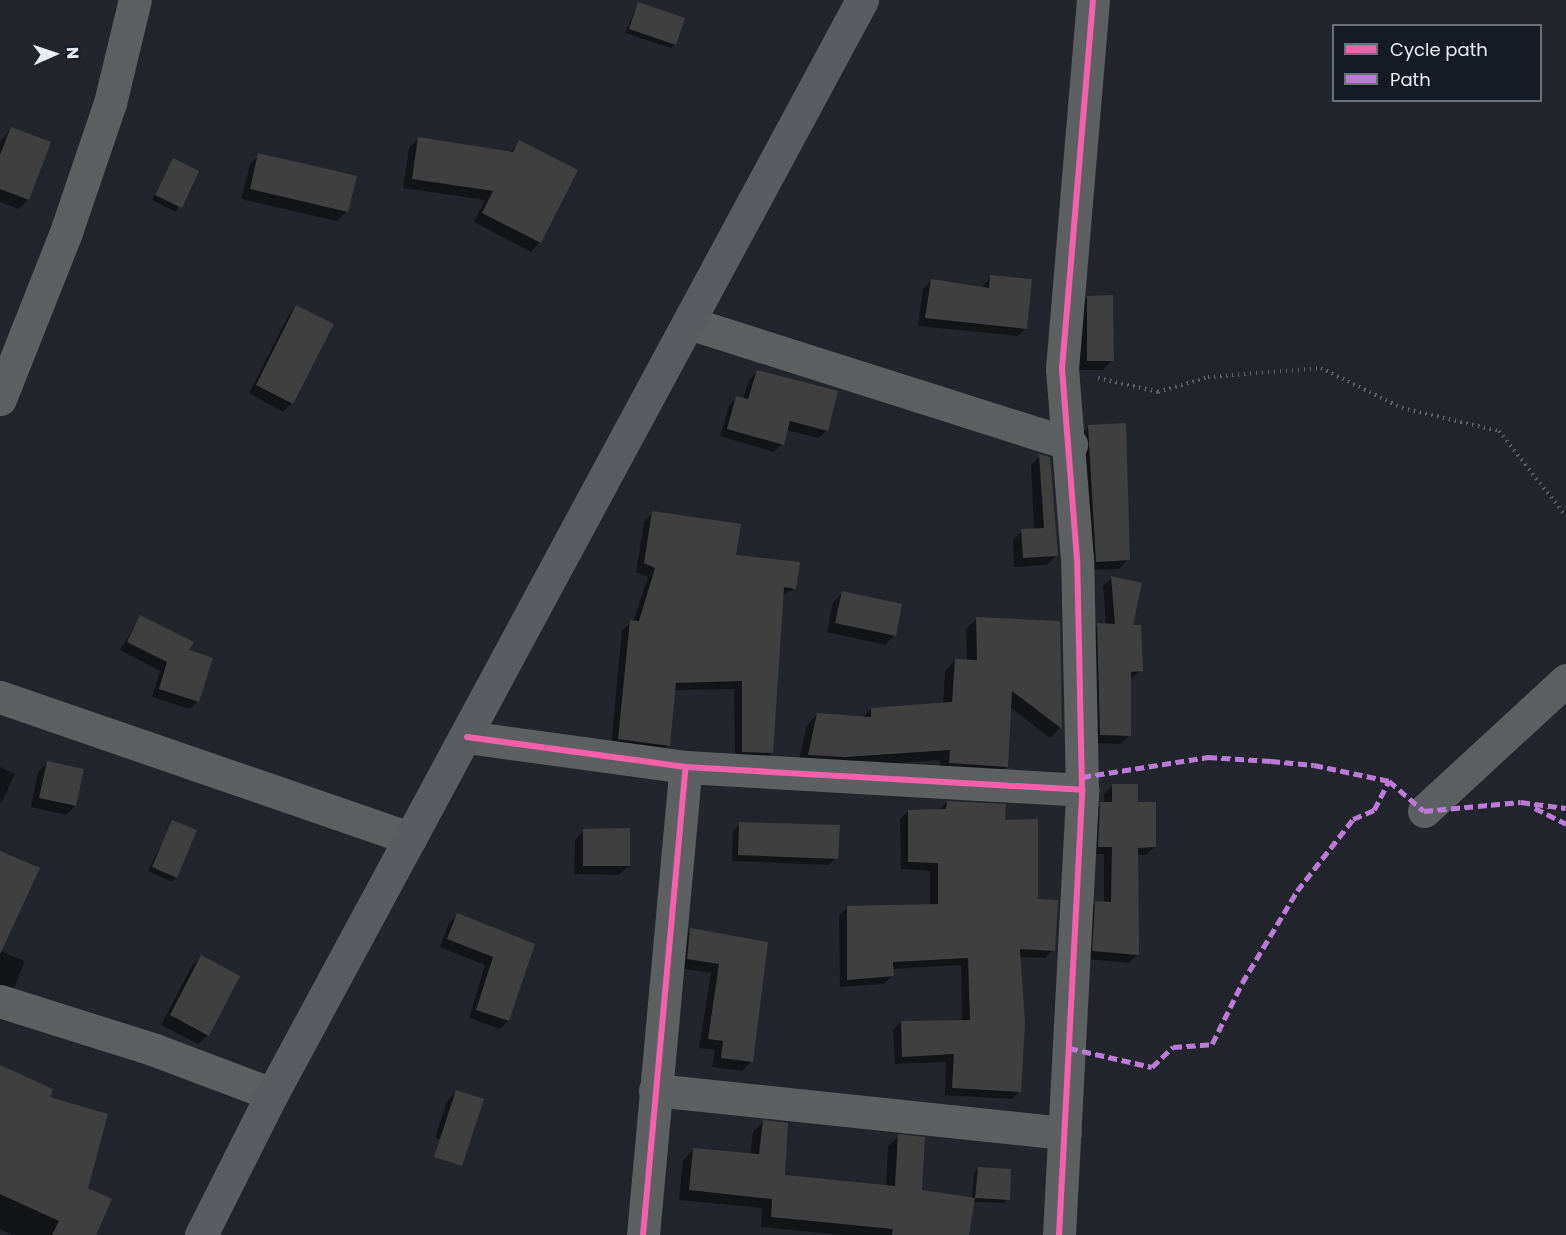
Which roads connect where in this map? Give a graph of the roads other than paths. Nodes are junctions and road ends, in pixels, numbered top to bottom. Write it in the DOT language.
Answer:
graph roads {
  1 [pos="135,0"];
  2 [pos="862,0"];
  3 [pos="1094,0"];
  4 [pos="689,323"];
  5 [pos="0,399"];
  6 [pos="1071,444"];
  7 [pos="1566,680"];
  8 [pos="0,697"];
  9 [pos="467,737"];
  10 [pos="686,767"];
  11 [pos="1082,790"];
  12 [pos="1424,810"];
  13 [pos="410,838"];
  14 [pos="0,1001"];
  15 [pos="656,1090"];
  16 [pos="272,1094"];
  17 [pos="1065,1133"];
  18 [pos="201,1235"];
  19 [pos="643,1235"];
  20 [pos="1059,1235"];
  1 -- 5 [label="street"];
  2 -- 4 [label="highway"];
  3 -- 6 [label="street"];
  4 -- 6 [label="street"];
  4 -- 9 [label="highway"];
  6 -- 11 [label="street"];
  7 -- 12 [label="street"];
  8 -- 13 [label="street"];
  9 -- 10 [label="street"];
  9 -- 13 [label="highway"];
  10 -- 11 [label="street"];
  10 -- 15 [label="street"];
  11 -- 17 [label="street"];
  13 -- 16 [label="highway"];
  14 -- 16 [label="street"];
  15 -- 17 [label="street"];
  15 -- 19 [label="street"];
  16 -- 18 [label="highway"];
  17 -- 20 [label="street"];
}
